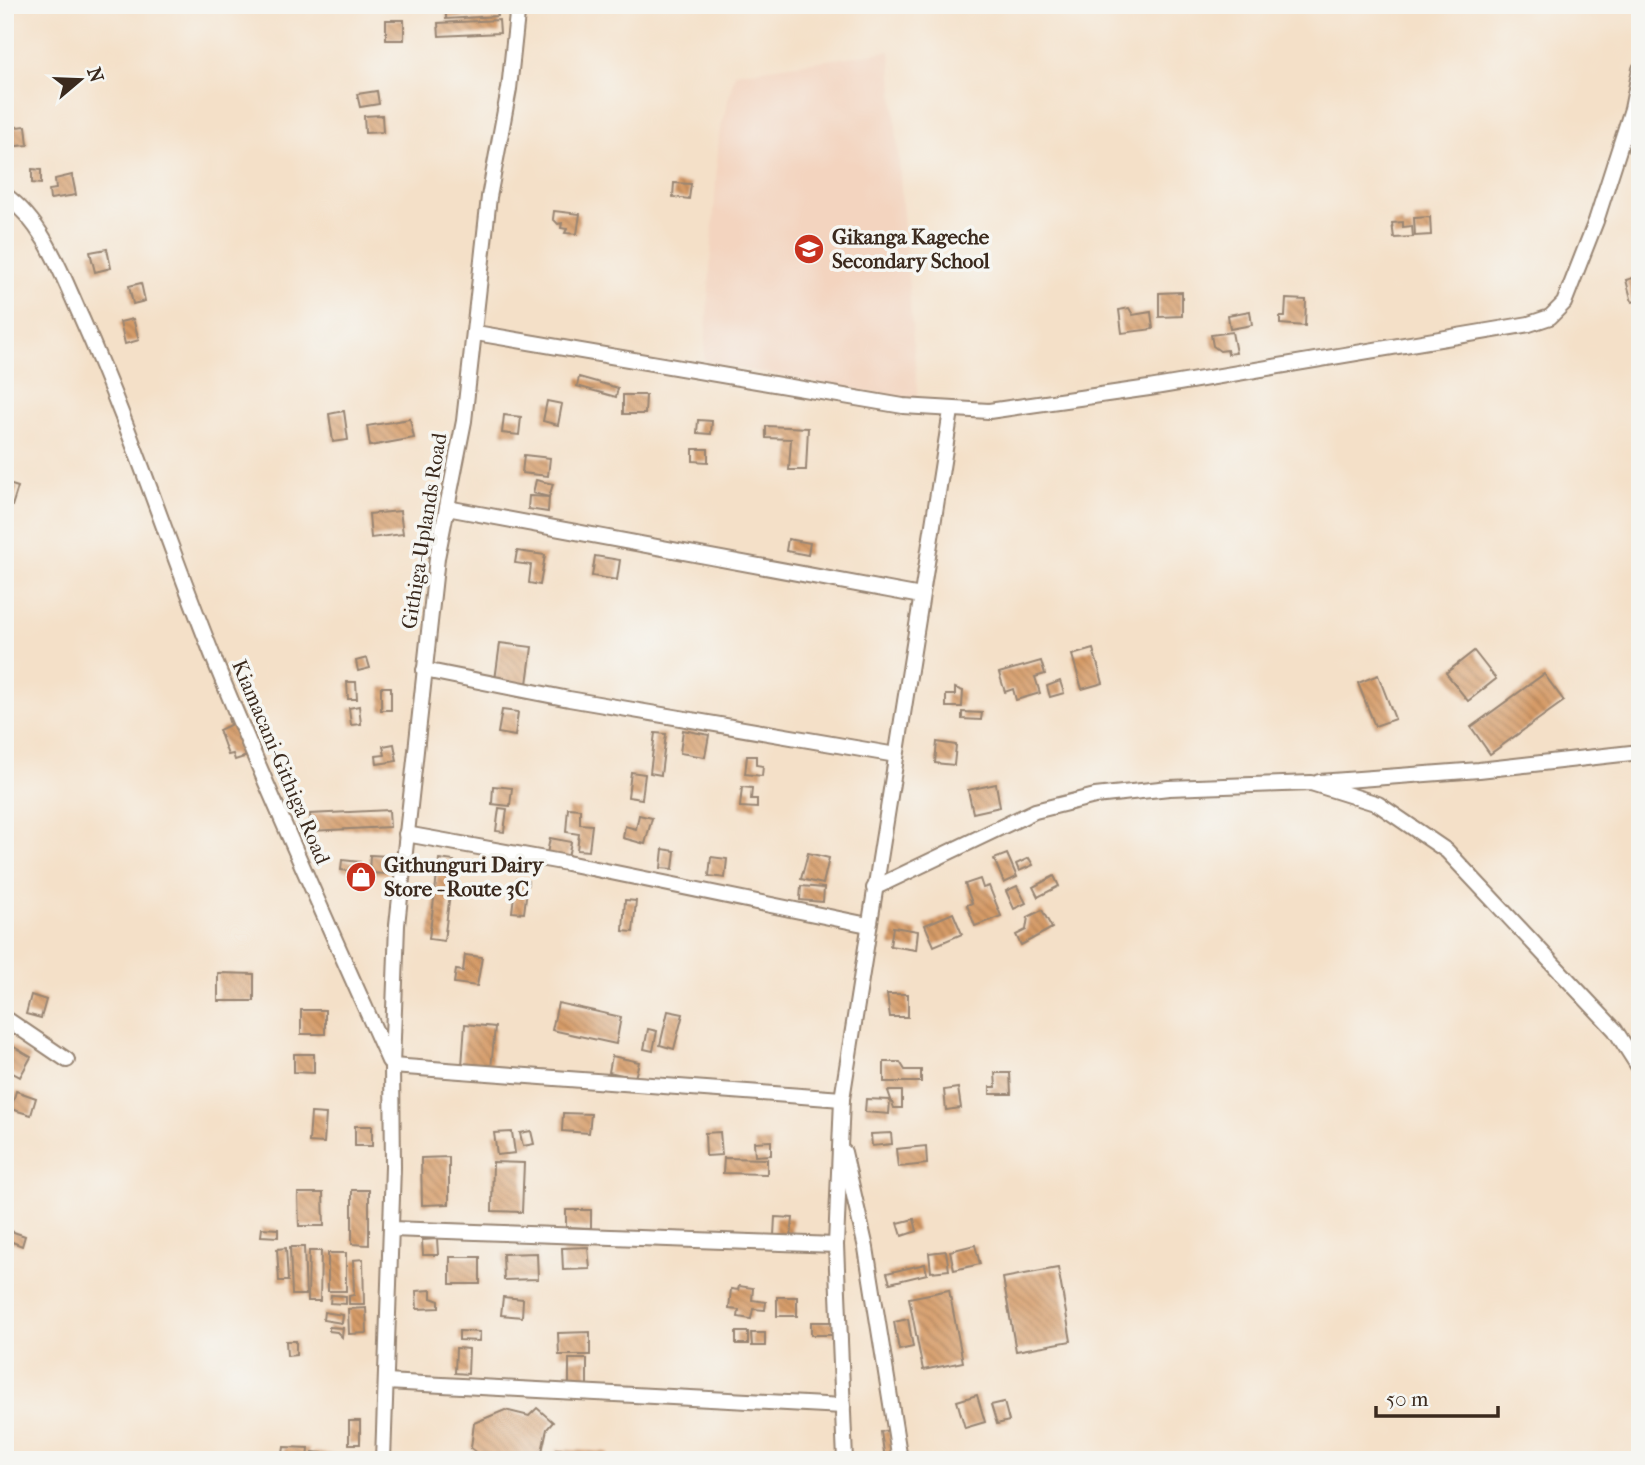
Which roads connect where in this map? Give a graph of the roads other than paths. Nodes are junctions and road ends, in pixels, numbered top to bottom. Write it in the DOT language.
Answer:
graph roads {
  1 [pos="518,5"];
  2 [pos="1640,69"];
  3 [pos="5,195"];
  4 [pos="476,333"];
  5 [pos="951,411"];
  6 [pos="447,508"];
  7 [pos="921,596"];
  8 [pos="424,670"];
  9 [pos="1640,752"];
  10 [pos="896,755"];
  11 [pos="1311,783"];
  12 [pos="406,834"];
  13 [pos="874,888"];
  14 [pos="869,925"];
  15 [pos="5,1018"];
  16 [pos="67,1060"];
  17 [pos="391,1066"];
  18 [pos="1640,1069"];
  19 [pos="842,1099"];
  20 [pos="840,1137"];
  21 [pos="391,1228"];
  22 [pos="836,1245"];
  23 [pos="386,1382"];
  24 [pos="843,1406"];
  25 [pos="383,1460"];
  26 [pos="845,1460"];
  27 [pos="900,1460"];
  1 -- 4 [label="street, Githiga-Uplands Road"];
  2 -- 5 [label="street"];
  3 -- 17 [label="street, Kiamacani-Githiga Road"];
  4 -- 5 [label="street"];
  4 -- 6 [label="street, Githiga-Uplands Road"];
  5 -- 7 [label="street"];
  6 -- 7 [label="street"];
  6 -- 8 [label="street, Githiga-Uplands Road"];
  7 -- 10 [label="street"];
  8 -- 10 [label="street"];
  8 -- 12 [label="street, Githiga-Uplands Road"];
  9 -- 11 [label="street"];
  10 -- 13 [label="street"];
  11 -- 13 [label="street"];
  11 -- 18 [label="street"];
  12 -- 14 [label="street"];
  12 -- 17 [label="street, Githiga-Uplands Road"];
  13 -- 14 [label="street"];
  14 -- 19 [label="street"];
  15 -- 16 [label="street"];
  17 -- 19 [label="street"];
  17 -- 21 [label="street, Kiamacani-Githiga Road"];
  19 -- 20 [label="street"];
  20 -- 22 [label="street"];
  20 -- 27 [label="street"];
  21 -- 22 [label="street"];
  21 -- 23 [label="street, Kiamacani-Githiga Road"];
  22 -- 24 [label="street"];
  23 -- 24 [label="street"];
  23 -- 25 [label="street, Kiamacani-Githiga Road"];
  24 -- 26 [label="street"];
}
